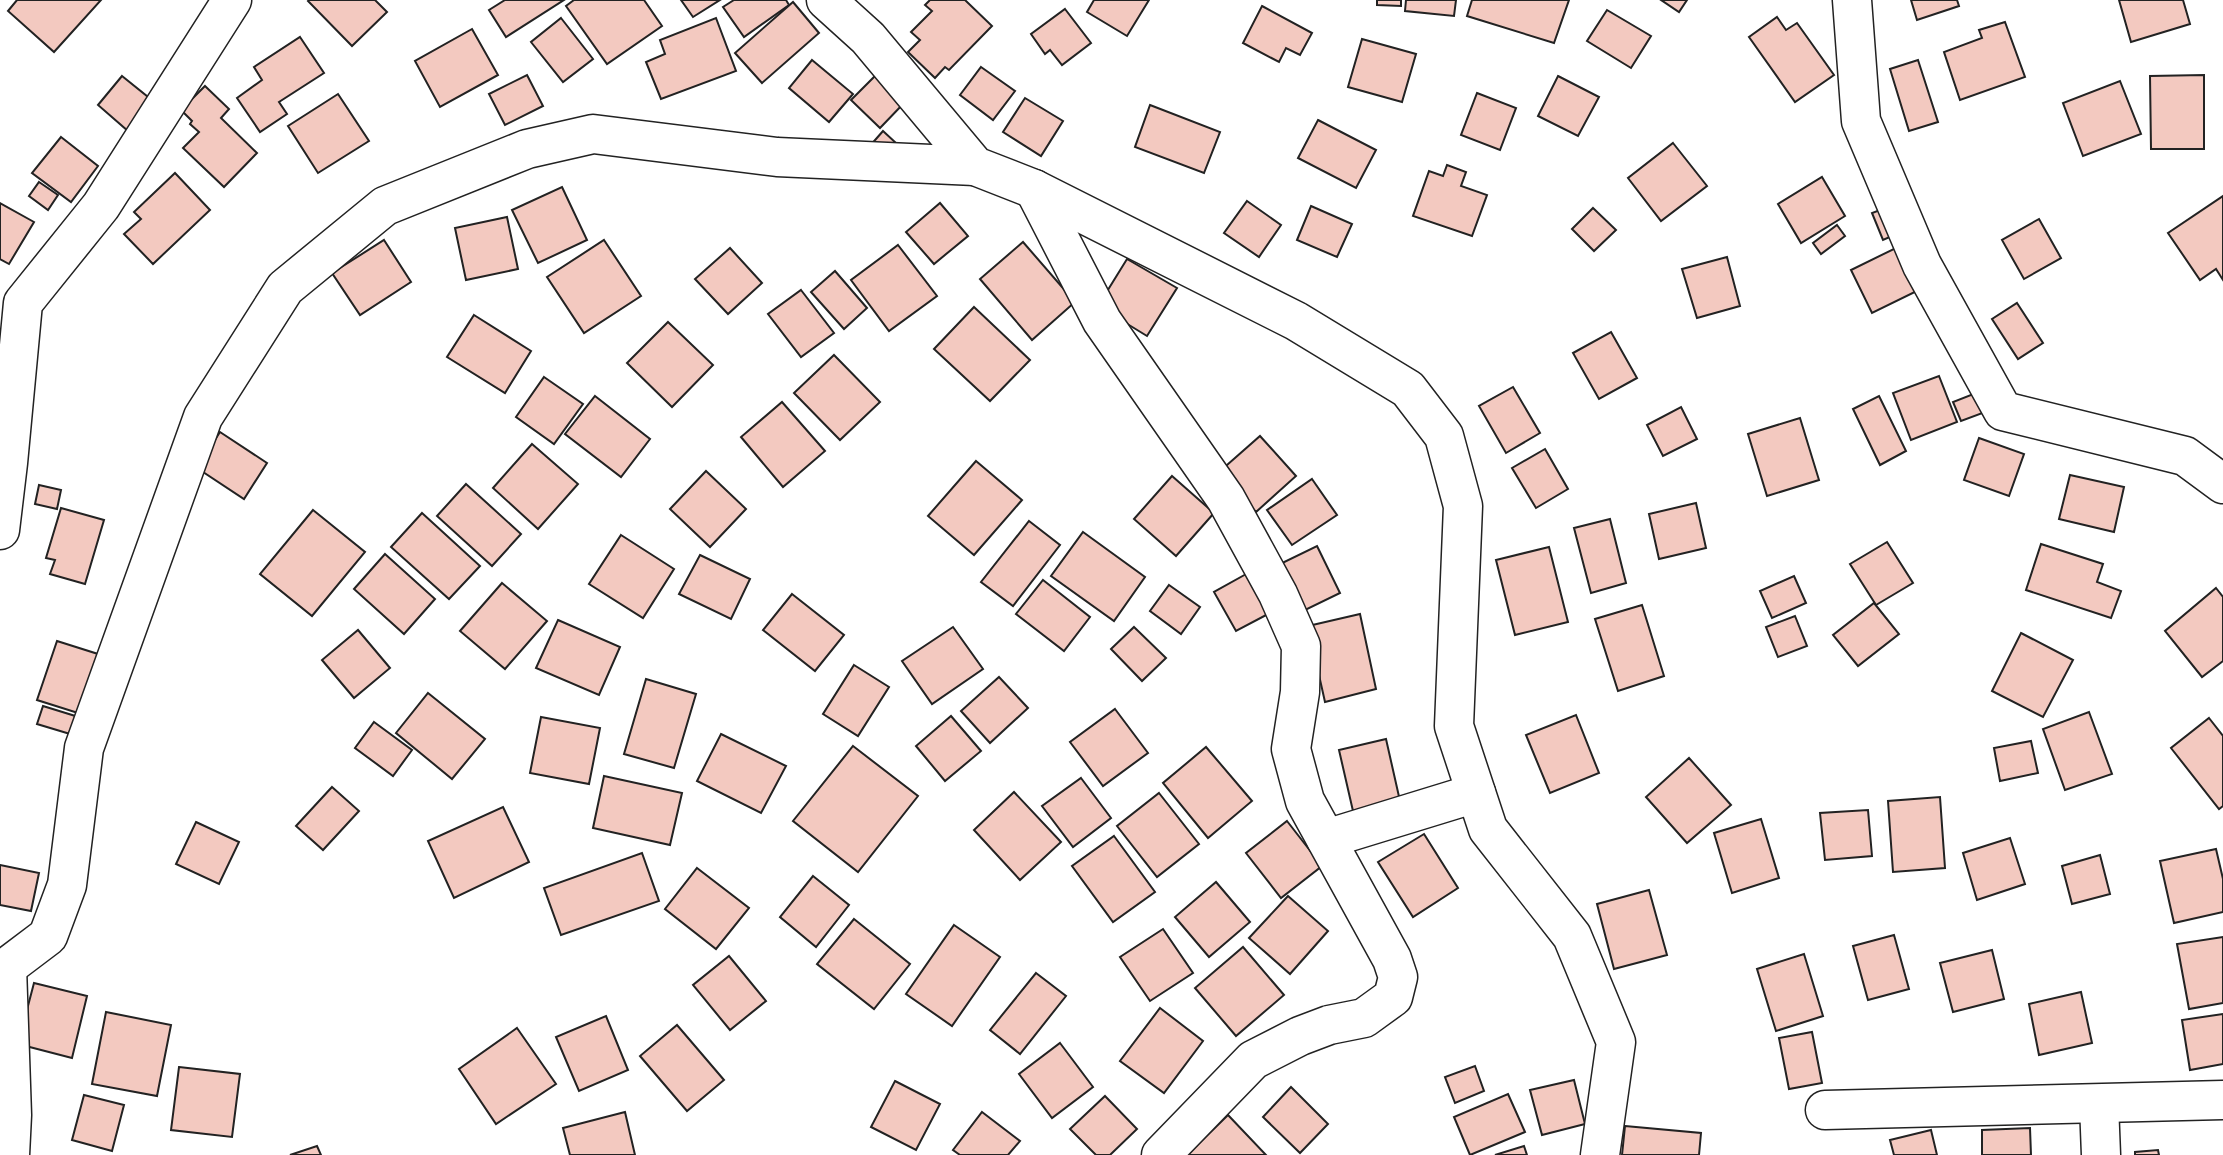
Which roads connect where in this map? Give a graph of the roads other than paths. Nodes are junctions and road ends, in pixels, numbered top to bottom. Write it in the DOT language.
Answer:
graph roads {
  1 [pos="232,0"];
  2 [pos="826,0"];
  3 [pos="1852,0"];
  4 [pos="975,166"];
  5 [pos="1034,189"];
  6 [pos="23,303"];
  7 [pos="0,367"];
  8 [pos="2223,484"];
  9 [pos="0,530"];
  10 [pos="1476,793"];
  11 [pos="1326,839"];
  12 [pos="4,968"];
  13 [pos="2223,1100"];
  14 [pos="2099,1104"];
  15 [pos="1825,1110"];
  16 [pos="10,1155"];
  17 [pos="1161,1155"];
  18 [pos="1600,1155"];
  19 [pos="2102,1155"];
  1 -- 6 [label="street"];
  2 -- 4 [label="street"];
  3 -- 8 [label="street"];
  4 -- 5 [label="street"];
  4 -- 12 [label="street"];
  5 -- 10 [label="street"];
  5 -- 11 [label="street"];
  6 -- 7 [label="street"];
  6 -- 9 [label="street"];
  10 -- 11 [label="street"];
  10 -- 18 [label="street"];
  11 -- 17 [label="street"];
  12 -- 16 [label="street"];
  13 -- 14 [label="street"];
  14 -- 15 [label="street"];
  14 -- 19 [label="street"];
}
